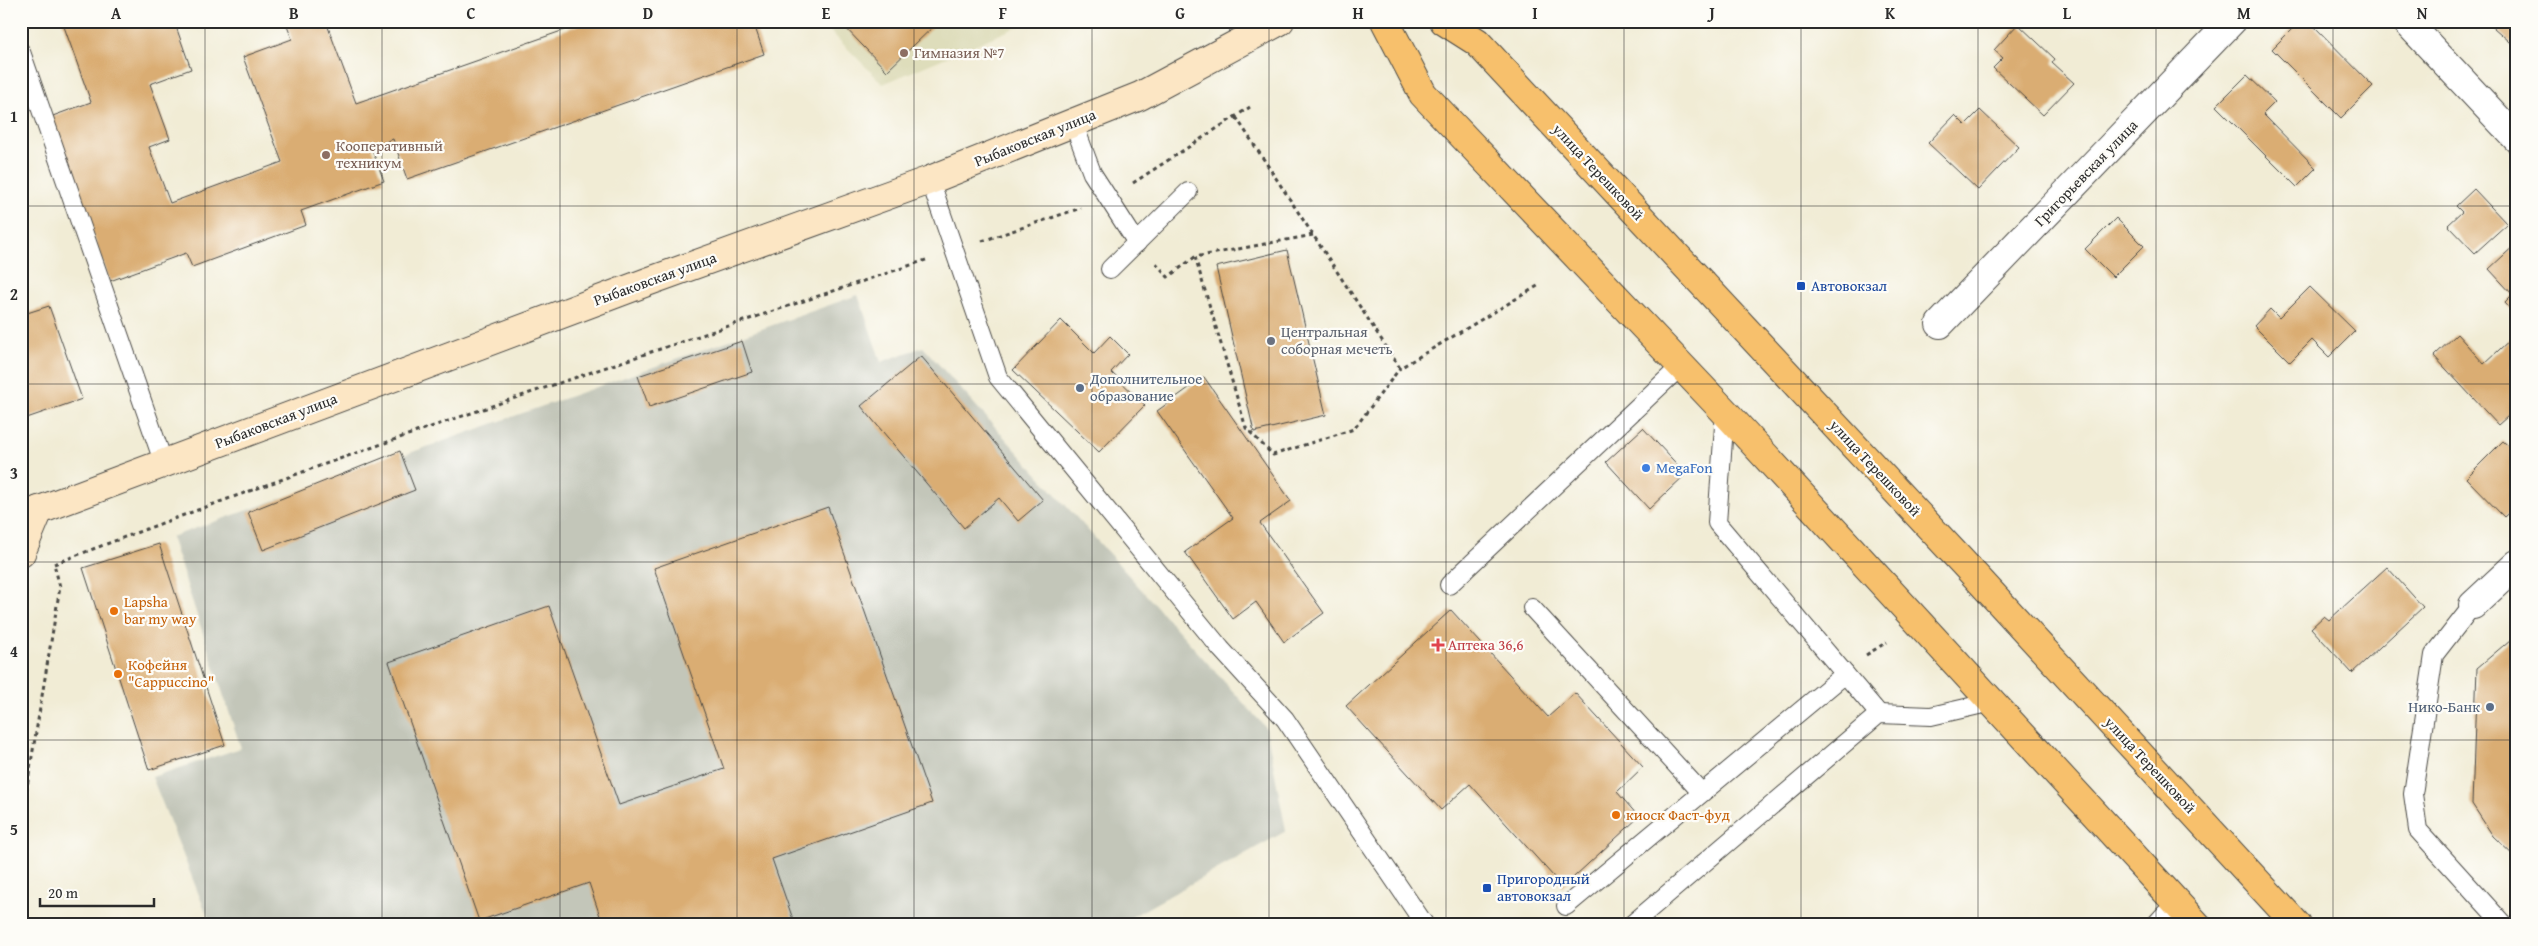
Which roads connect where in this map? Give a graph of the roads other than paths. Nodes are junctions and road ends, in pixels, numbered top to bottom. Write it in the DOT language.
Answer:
graph roads {
  1 [pos="1280,21"];
  2 [pos="1384,21"];
  3 [pos="1444,21"];
  4 [pos="2232,21"];
  5 [pos="2406,21"];
  6 [pos="21,52"];
  7 [pos="1073,122"];
  8 [pos="2517,139"];
  9 [pos="930,180"];
  10 [pos="1188,192"];
  11 [pos="1138,243"];
  12 [pos="1110,269"];
  13 [pos="1940,324"];
  14 [pos="1681,366"];
  15 [pos="1725,412"];
  16 [pos="164,464"];
  17 [pos="30,513"];
  18 [pos="21,553"];
  19 [pos="2517,564"];
  20 [pos="1449,585"];
  21 [pos="2473,605"];
  22 [pos="1532,608"];
  23 [pos="1845,674"];
  24 [pos="1992,702"];
  25 [pos="1879,714"];
  26 [pos="1701,792"];
  27 [pos="2176,902"];
  28 [pos="1566,906"];
  29 [pos="1425,925"];
  30 [pos="1631,925"];
  31 [pos="2155,925"];
  32 [pos="2197,925"];
  33 [pos="2297,925"];
  34 [pos="2504,925"];
  1 -- 7 [label="main road, Рыбаковская улица"];
  2 -- 14 [label="main road"];
  3 -- 33 [label="main road, улица Терешковой"];
  4 -- 13 [label="street, Григорьевская улица"];
  5 -- 8 [label="street"];
  6 -- 16 [label="lane"];
  7 -- 9 [label="main road, Рыбаковская улица"];
  7 -- 11 [label="lane"];
  9 -- 16 [label="main road, Рыбаковская улица"];
  9 -- 29 [label="lane"];
  10 -- 11 [label="lane"];
  11 -- 12 [label="lane"];
  14 -- 15 [label="main road"];
  14 -- 20 [label="lane"];
  15 -- 23 [label="lane"];
  15 -- 24 [label="main road"];
  16 -- 17 [label="main road, Рыбаковская улица"];
  17 -- 18 [label="main road"];
  19 -- 21 [label="street"];
  21 -- 34 [label="lane"];
  22 -- 26 [label="lane"];
  23 -- 25 [label="lane"];
  23 -- 26 [label="lane"];
  24 -- 25 [label="lane"];
  24 -- 27 [label="main road"];
  25 -- 30 [label="lane"];
  26 -- 28 [label="lane"];
  27 -- 31 [label="lane"];
  27 -- 32 [label="main road"];
}
